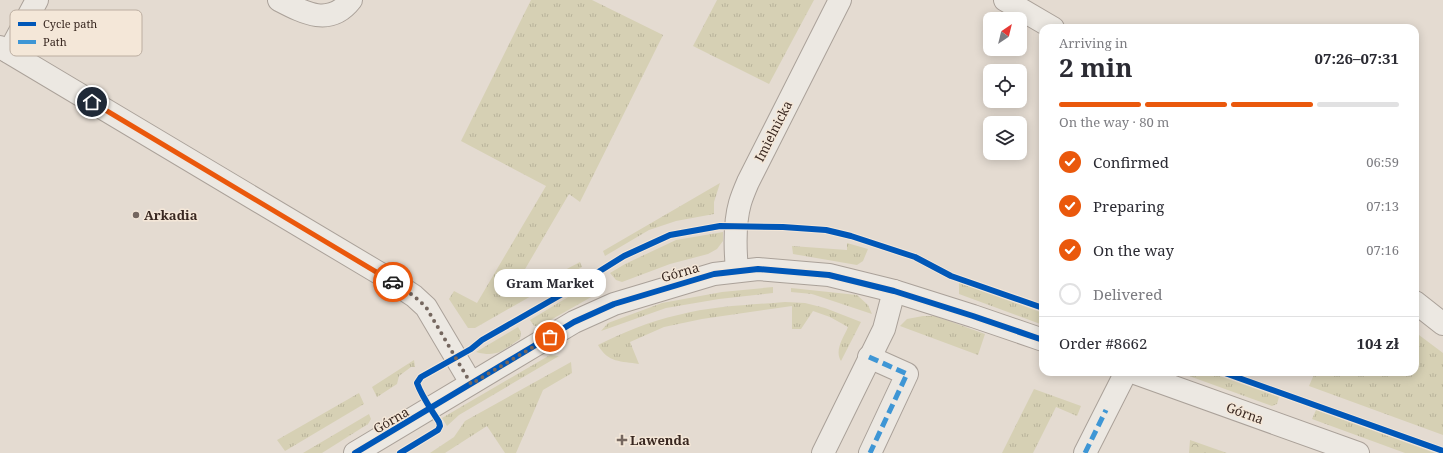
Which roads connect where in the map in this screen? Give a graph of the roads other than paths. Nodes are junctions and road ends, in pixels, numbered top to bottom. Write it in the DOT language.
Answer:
graph roads {
  1 [pos="37,0"];
  2 [pos="279,0"];
  3 [pos="351,0"];
  4 [pos="840,0"];
  5 [pos="1005,0"];
  6 [pos="30,10"];
  7 [pos="1047,24"];
  8 [pos="10,41"];
  9 [pos="4,50"];
  10 [pos="14,56"];
  11 [pos="737,270"];
  12 [pos="894,291"];
  13 [pos="1419,305"];
  14 [pos="1443,324"];
  15 [pos="1039,339"];
  16 [pos="869,357"];
  17 [pos="1124,376"];
  18 [pos="1143,376"];
  19 [pos="471,384"];
  20 [pos="366,450"];
  21 [pos="823,453"];
  22 [pos="870,453"];
  23 [pos="1085,453"];
  24 [pos="1358,453"];
  1 -- 6 [label="street"];
  2 -- 3 [label="street"];
  4 -- 11 [label="street, Imielnicka"];
  5 -- 7 [label="street"];
  8 -- 9 [label="street"];
  10 -- 19 [label="street"];
  11 -- 12 [label="street, Górna"];
  11 -- 19 [label="street, Górna"];
  12 -- 15 [label="street, Górna"];
  12 -- 16 [label="street"];
  13 -- 14 [label="street"];
  16 -- 21 [label="street"];
  16 -- 22 [label="street"];
  17 -- 23 [label="street"];
  18 -- 24 [label="street, Górna"];
  19 -- 20 [label="street, Górna"];
}
